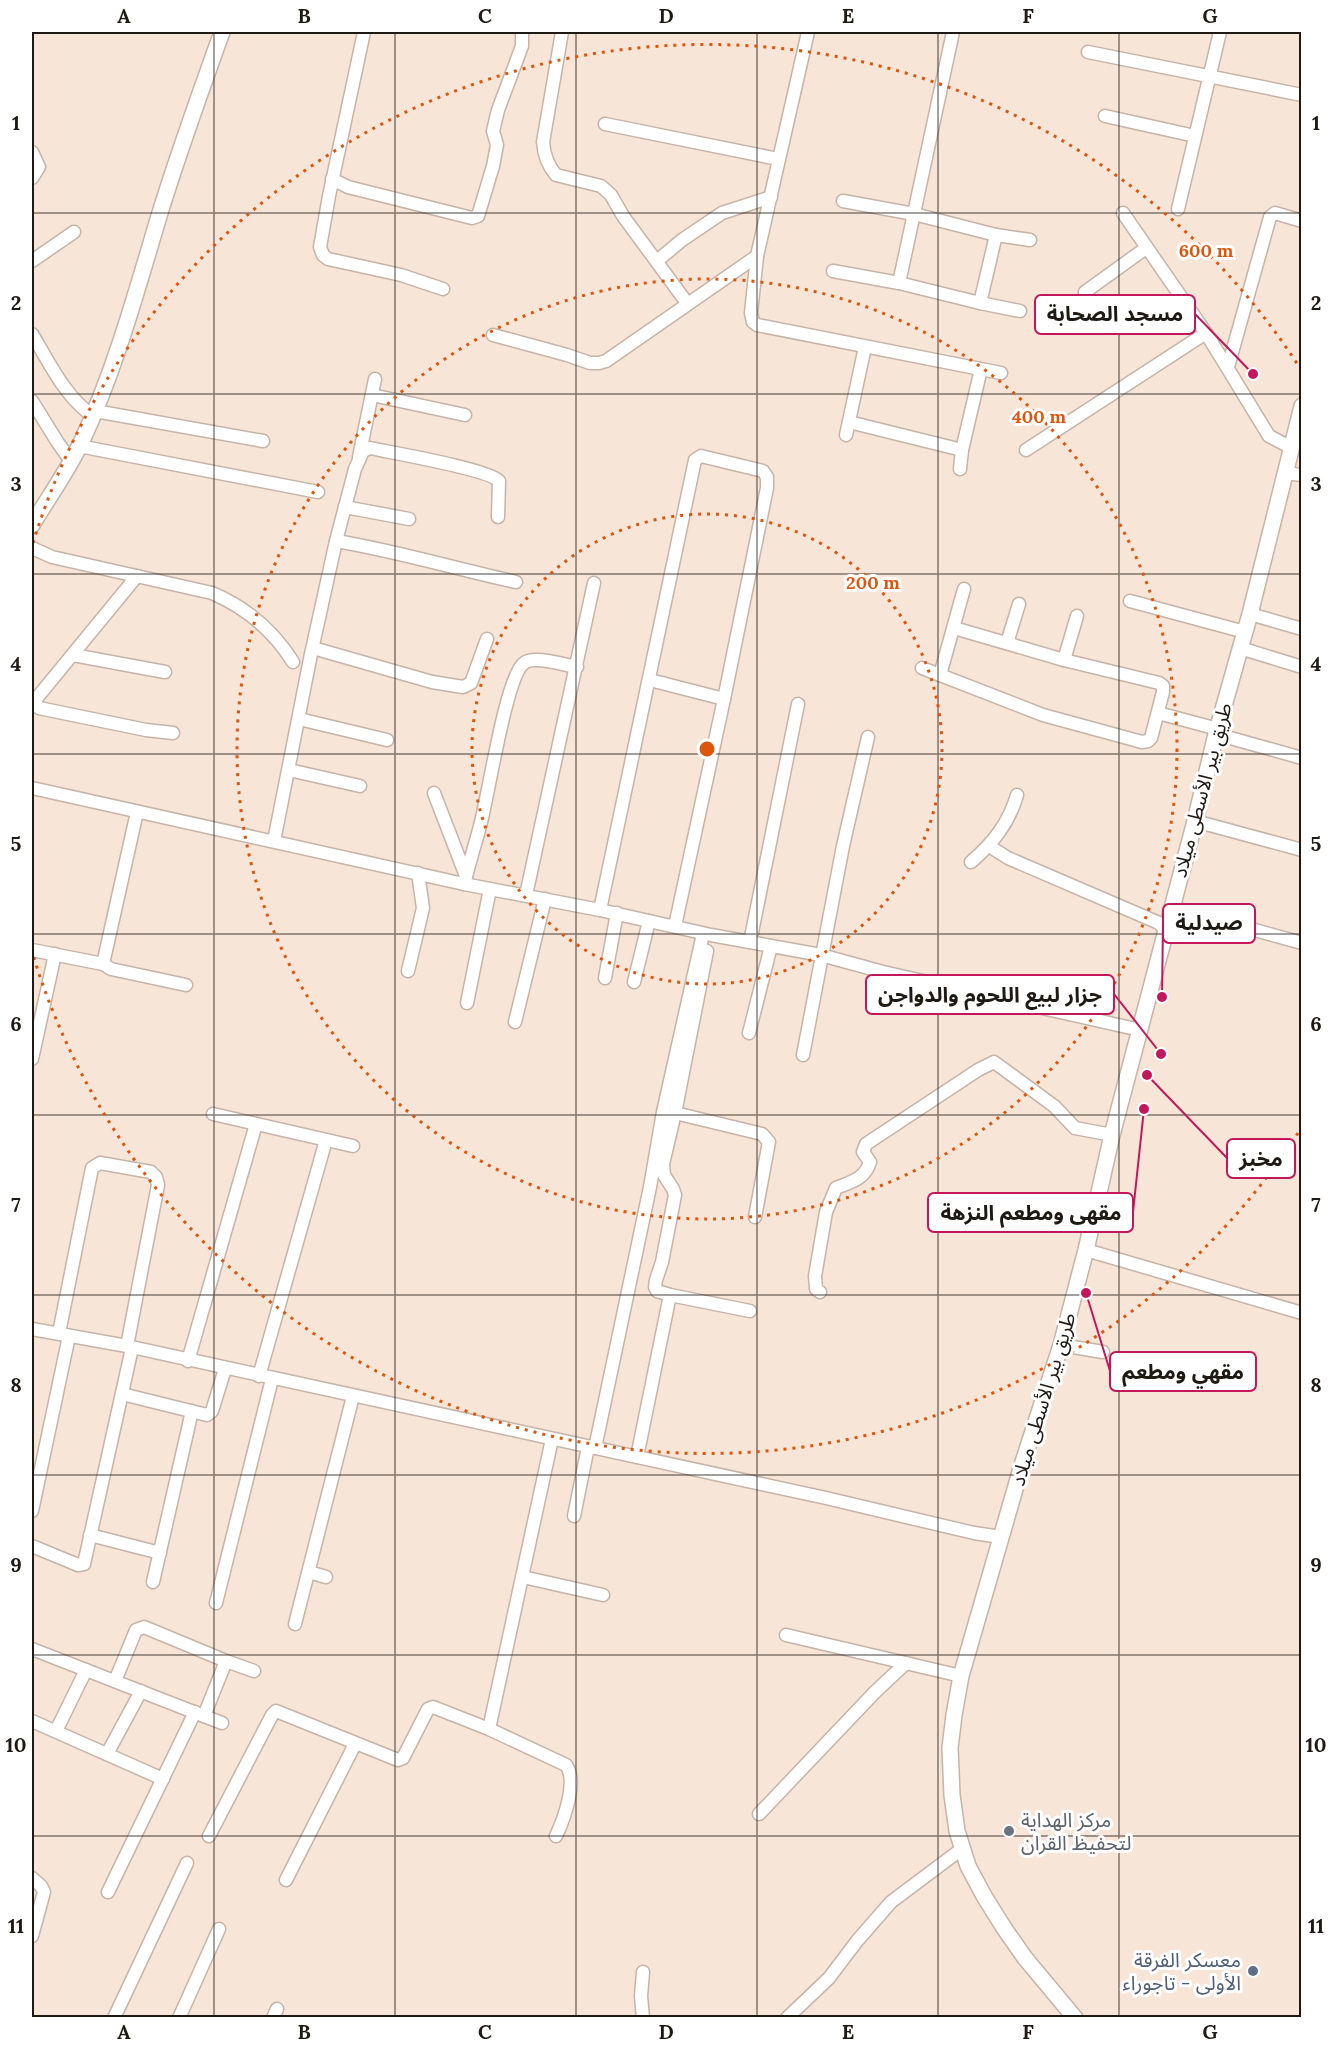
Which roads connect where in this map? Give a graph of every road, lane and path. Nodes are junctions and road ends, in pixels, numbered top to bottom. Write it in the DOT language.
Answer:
graph roads {
  1 [pos="222,32"];
  2 [pos="364,32"];
  3 [pos="522,32"];
  4 [pos="562,32"];
  5 [pos="808,32"];
  6 [pos="954,32"];
  7 [pos="1220,32"];
  8 [pos="1088,52"];
  9 [pos="1211,75"];
  10 [pos="1302,95"];
  11 [pos="1105,116"];
  12 [pos="606,124"];
  13 [pos="1195,136"];
  14 [pos="32,152"];
  15 [pos="778,159"];
  16 [pos="32,178"];
  17 [pos="332,179"];
  18 [pos="771,196"];
  19 [pos="843,201"];
  20 [pos="1178,209"];
  21 [pos="1123,213"];
  22 [pos="914,214"];
  23 [pos="1302,221"];
  24 [pos="74,232"];
  25 [pos="996,235"];
  26 [pos="1030,240"];
  27 [pos="1146,248"];
  28 [pos="757,256"];
  29 [pos="32,261"];
  30 [pos="657,261"];
  31 [pos="833,271"];
  32 [pos="898,283"];
  33 [pos="442,289"];
  34 [pos="1085,292"];
  35 [pos="687,303"];
  36 [pos="980,303"];
  37 [pos="1020,311"];
  38 [pos="1206,333"];
  39 [pos="32,334"];
  40 [pos="493,335"];
  41 [pos="865,347"];
  42 [pos="1228,367"];
  43 [pos="981,369"];
  44 [pos="1001,374"];
  45 [pos="375,379"];
  46 [pos="372,395"];
  47 [pos="32,401"];
  48 [pos="1302,406"];
  49 [pos="94,414"];
  50 [pos="465,415"];
  51 [pos="263,441"];
  52 [pos="79,446"];
  53 [pos="1290,447"];
  54 [pos="962,450"];
  55 [pos="1026,450"];
  56 [pos="359,458"];
  57 [pos="71,461"];
  58 [pos="960,469"];
  59 [pos="1285,473"];
  60 [pos="1302,475"];
  61 [pos="318,492"];
  62 [pos="345,507"];
  63 [pos="498,518"];
  64 [pos="409,519"];
  65 [pos="32,525"];
  66 [pos="336,542"];
  67 [pos="32,548"];
  68 [pos="137,576"];
  69 [pos="516,582"];
  70 [pos="594,583"];
  71 [pos="964,589"];
  72 [pos="1130,601"];
  73 [pos="1019,604"];
  74 [pos="1250,614"];
  75 [pos="1077,616"];
  76 [pos="954,628"];
  77 [pos="1302,628"];
  78 [pos="1245,632"];
  79 [pos="487,639"];
  80 [pos="1007,643"];
  81 [pos="313,648"];
  82 [pos="1240,648"];
  83 [pos="73,655"];
  84 [pos="1064,660"];
  85 [pos="293,662"];
  86 [pos="577,667"];
  87 [pos="922,668"];
  88 [pos="1302,668"];
  89 [pos="165,672"];
  90 [pos="940,675"];
  91 [pos="650,680"];
  92 [pos="724,699"];
  93 [pos="798,704"];
  94 [pos="1158,713"];
  95 [pos="299,719"];
  96 [pos="1217,731"];
  97 [pos="173,733"];
  98 [pos="868,737"];
  99 [pos="387,740"];
  100 [pos="1302,758"];
  101 [pos="289,770"];
  102 [pos="360,786"];
  103 [pos="32,788"];
  104 [pos="434,793"];
  105 [pos="1017,795"];
  106 [pos="136,812"];
  107 [pos="1195,821"];
  108 [pos="274,842"];
  109 [pos="989,846"];
  110 [pos="1302,850"];
  111 [pos="971,862"];
  112 [pos="418,873"];
  113 [pos="465,880"];
  114 [pos="490,889"];
  115 [pos="526,896"];
  116 [pos="545,899"];
  117 [pos="1171,907"];
  118 [pos="600,910"];
  119 [pos="617,914"];
  120 [pos="649,921"];
  121 [pos="675,926"];
  122 [pos="1166,931"];
  123 [pos="707,934"];
  124 [pos="750,942"];
  125 [pos="1302,943"];
  126 [pos="771,946"];
  127 [pos="32,950"];
  128 [pos="55,954"];
  129 [pos="822,955"];
  130 [pos="104,964"];
  131 [pos="408,971"];
  132 [pos="605,978"];
  133 [pos="634,982"];
  134 [pos="186,985"];
  135 [pos="467,1003"];
  136 [pos="515,1022"];
  137 [pos="1140,1030"];
  138 [pos="749,1033"];
  139 [pos="803,1055"];
  140 [pos="32,1059"];
  141 [pos="675,1113"];
  142 [pos="213,1114"];
  143 [pos="256,1124"];
  144 [pos="1112,1135"];
  145 [pos="326,1140"];
  146 [pos="353,1146"];
  147 [pos="755,1217"];
  148 [pos="1086,1250"];
  149 [pos="820,1292"];
  150 [pos="670,1295"];
  151 [pos="750,1311"];
  152 [pos="1302,1313"];
  153 [pos="32,1329"];
  154 [pos="64,1334"];
  155 [pos="1061,1345"];
  156 [pos="129,1347"];
  157 [pos="1103,1352"];
  158 [pos="188,1361"];
  159 [pos="225,1369"];
  160 [pos="259,1376"];
  161 [pos="272,1379"];
  162 [pos="122,1394"];
  163 [pos="353,1396"];
  164 [pos="192,1411"];
  165 [pos="552,1439"];
  166 [pos="592,1448"];
  167 [pos="637,1457"];
  168 [pos="32,1511"];
  169 [pos="574,1516"];
  170 [pos="90,1535"];
  171 [pos="1001,1537"];
  172 [pos="32,1546"];
  173 [pos="160,1553"];
  174 [pos="309,1572"];
  175 [pos="326,1577"];
  176 [pos="523,1577"];
  177 [pos="153,1582"];
  178 [pos="603,1596"];
  179 [pos="216,1603"];
  180 [pos="295,1624"];
  181 [pos="786,1635"];
  182 [pos="32,1648"];
  183 [pos="226,1660"];
  184 [pos="906,1663"];
  185 [pos="86,1670"];
  186 [pos="254,1671"];
  187 [pos="961,1676"];
  188 [pos="115,1681"];
  189 [pos="141,1691"];
  190 [pos="199,1714"];
  191 [pos="32,1721"];
  192 [pos="222,1723"];
  193 [pos="489,1729"];
  194 [pos="56,1731"];
  195 [pos="355,1744"];
  196 [pos="107,1754"];
  197 [pos="163,1779"];
  198 [pos="759,1815"];
  199 [pos="209,1836"];
  200 [pos="556,1836"];
  201 [pos="963,1848"];
  202 [pos="187,1863"];
  203 [pos="32,1878"];
  204 [pos="286,1880"];
  205 [pos="108,1892"];
  206 [pos="219,1929"];
  207 [pos="32,1936"];
  208 [pos="643,1972"];
  209 [pos="114,2018"];
  210 [pos="179,2018"];
  211 [pos="643,2018"];
  212 [pos="788,2018"];
  213 [pos="1075,2018"];
  1 -- 49 [label="main road"];
  2 -- 17 [label="street"];
  3 -- 17 [label="street"];
  4 -- 30 [label="street"];
  5 -- 15 [label="street"];
  6 -- 22 [label="street"];
  7 -- 9 [label="street"];
  8 -- 9 [label="street"];
  9 -- 10 [label="street"];
  9 -- 13 [label="street"];
  11 -- 13 [label="street"];
  12 -- 15 [label="street"];
  13 -- 20 [label="street"];
  14 -- 16 [label="street"];
  15 -- 18 [label="street"];
  17 -- 33 [label="street"];
  18 -- 28 [label="street"];
  18 -- 30 [label="street"];
  19 -- 22 [label="street"];
  21 -- 27 [label="street"];
  22 -- 25 [label="street"];
  22 -- 32 [label="street"];
  23 -- 42 [label="street"];
  24 -- 29 [label="street"];
  25 -- 26 [label="street"];
  25 -- 36 [label="street"];
  27 -- 34 [label="street"];
  27 -- 38 [label="street"];
  28 -- 35 [label="street"];
  28 -- 41 [label="street"];
  30 -- 35 [label="street"];
  31 -- 32 [label="street"];
  32 -- 36 [label="street"];
  35 -- 40 [label="street"];
  36 -- 37 [label="street"];
  38 -- 42 [label="street"];
  38 -- 55 [label="street"];
  39 -- 49 [label="street"];
  41 -- 43 [label="street"];
  41 -- 54 [label="street"];
  42 -- 53 [label="street"];
  43 -- 44 [label="street"];
  43 -- 54 [label="street"];
  45 -- 46 [label="street"];
  46 -- 50 [label="street"];
  46 -- 56 [label="street"];
  47 -- 57 [label="street"];
  48 -- 53 [label="main road, طريق بير الأسطى ميلاد"];
  49 -- 51 [label="street"];
  49 -- 52 [label="main road"];
  52 -- 57 [label="main road"];
  52 -- 61 [label="street"];
  53 -- 59 [label="main road, طريق بير الأسطى ميلاد"];
  54 -- 58 [label="street"];
  56 -- 62 [label="street"];
  56 -- 63 [label="street"];
  57 -- 65 [label="main road"];
  59 -- 60 [label="street"];
  59 -- 74 [label="main road, طريق بير الأسطى ميلاد"];
  62 -- 64 [label="street"];
  62 -- 66 [label="street"];
  66 -- 69 [label="street"];
  66 -- 81 [label="street"];
  67 -- 68 [label="street"];
  68 -- 83 [label="street"];
  68 -- 85 [label="street"];
  70 -- 86 [label="street"];
  71 -- 76 [label="street"];
  72 -- 78 [label="street"];
  73 -- 80 [label="street"];
  74 -- 77 [label="street"];
  74 -- 78 [label="main road, طريق بير الأسطى ميلاد"];
  75 -- 84 [label="street"];
  76 -- 80 [label="street"];
  76 -- 90 [label="street"];
  78 -- 82 [label="main road, طريق بير الأسطى ميلاد"];
  79 -- 81 [label="street"];
  80 -- 84 [label="street"];
  81 -- 95 [label="street"];
  82 -- 88 [label="street"];
  82 -- 96 [label="main road, طريق بير الأسطى ميلاد"];
  83 -- 89 [label="street"];
  83 -- 97 [label="street"];
  84 -- 94 [label="street"];
  86 -- 113 [label="street"];
  86 -- 115 [label="street"];
  87 -- 90 [label="street"];
  90 -- 94 [label="street"];
  91 -- 92 [label="street"];
  91 -- 92 [label="street"];
  91 -- 118 [label="street"];
  92 -- 121 [label="street"];
  93 -- 124 [label="street"];
  94 -- 96 [label="street"];
  95 -- 99 [label="street"];
  95 -- 101 [label="street"];
  96 -- 100 [label="street"];
  96 -- 107 [label="main road, طريق بير الأسطى ميلاد"];
  98 -- 129 [label="street"];
  101 -- 102 [label="street"];
  101 -- 108 [label="street"];
  103 -- 106 [label="street"];
  104 -- 113 [label="street"];
  105 -- 109 [label="street"];
  106 -- 108 [label="street"];
  106 -- 130 [label="street"];
  107 -- 110 [label="street"];
  107 -- 117 [label="main road, طريق بير الأسطى ميلاد"];
  108 -- 112 [label="street"];
  109 -- 111 [label="street"];
  109 -- 122 [label="street"];
  112 -- 113 [label="street"];
  112 -- 131 [label="street"];
  113 -- 114 [label="street"];
  114 -- 115 [label="street"];
  114 -- 135 [label="street"];
  115 -- 116 [label="street"];
  116 -- 118 [label="street"];
  116 -- 136 [label="street"];
  117 -- 122 [label="main road, طريق بير الأسطى ميلاد"];
  117 -- 125 [label="street"];
  118 -- 119 [label="street"];
  119 -- 120 [label="street"];
  119 -- 132 [label="street"];
  120 -- 121 [label="street"];
  120 -- 133 [label="street"];
  121 -- 123 [label="street"];
  122 -- 137 [label="main road, طريق بير الأسطى ميلاد"];
  123 -- 124 [label="street"];
  123 -- 141 [label="street"];
  123 -- 166 [label="street"];
  124 -- 126 [label="street"];
  126 -- 129 [label="street"];
  126 -- 138 [label="street"];
  127 -- 128 [label="street"];
  128 -- 130 [label="street"];
  128 -- 140 [label="street"];
  129 -- 137 [label="street"];
  129 -- 139 [label="street"];
  130 -- 134 [label="street"];
  137 -- 144 [label="main road, طريق بير الأسطى ميلاد"];
  141 -- 147 [label="street"];
  141 -- 150 [label="street"];
  142 -- 143 [label="street"];
  143 -- 145 [label="street"];
  143 -- 158 [label="street"];
  144 -- 148 [label="main road, طريق بير الأسطى ميلاد"];
  144 -- 149 [label="street"];
  145 -- 146 [label="street"];
  145 -- 160 [label="street"];
  148 -- 152 [label="street"];
  148 -- 155 [label="main road, طريق بير الأسطى ميلاد"];
  150 -- 151 [label="street"];
  150 -- 167 [label="street"];
  153 -- 154 [label="street"];
  154 -- 156 [label="street"];
  154 -- 156 [label="street"];
  154 -- 168 [label="street"];
  155 -- 157 [label="street"];
  155 -- 171 [label="main road, طريق بير الأسطى ميلاد"];
  156 -- 158 [label="street"];
  156 -- 162 [label="street"];
  158 -- 159 [label="street"];
  159 -- 160 [label="street"];
  159 -- 164 [label="street"];
  160 -- 161 [label="street"];
  161 -- 163 [label="street"];
  161 -- 179 [label="street"];
  162 -- 164 [label="street"];
  162 -- 170 [label="street"];
  163 -- 165 [label="street"];
  163 -- 174 [label="street"];
  164 -- 173 [label="street"];
  165 -- 166 [label="street"];
  165 -- 176 [label="street"];
  166 -- 167 [label="street"];
  166 -- 169 [label="street"];
  167 -- 171 [label="street"];
  170 -- 172 [label="street"];
  170 -- 173 [label="street"];
  171 -- 187 [label="main road, طريق بير الأسطى ميلاد"];
  173 -- 177 [label="street"];
  174 -- 175 [label="street"];
  174 -- 180 [label="street"];
  176 -- 178 [label="street"];
  176 -- 193 [label="street"];
  181 -- 184 [label="street"];
  182 -- 185 [label="street"];
  183 -- 186 [label="street"];
  183 -- 188 [label="street"];
  183 -- 190 [label="street"];
  184 -- 187 [label="street"];
  184 -- 198 [label="street"];
  185 -- 188 [label="street"];
  185 -- 194 [label="street"];
  187 -- 201 [label="main road, طريق بير الأسطى ميلاد"];
  188 -- 189 [label="street"];
  189 -- 190 [label="street"];
  189 -- 196 [label="street"];
  190 -- 192 [label="street"];
  190 -- 197 [label="street"];
  191 -- 194 [label="street"];
  193 -- 195 [label="street"];
  193 -- 200 [label="street"];
  194 -- 196 [label="street"];
  195 -- 199 [label="street"];
  195 -- 204 [label="street"];
  196 -- 197 [label="street"];
  197 -- 205 [label="street"];
  201 -- 212 [label="street"];
  201 -- 213 [label="main road, طريق بير الأسطى ميلاد"];
  202 -- 209 [label="street"];
  203 -- 207 [label="street"];
  206 -- 210 [label="street"];
  208 -- 211 [label="street"];
}
